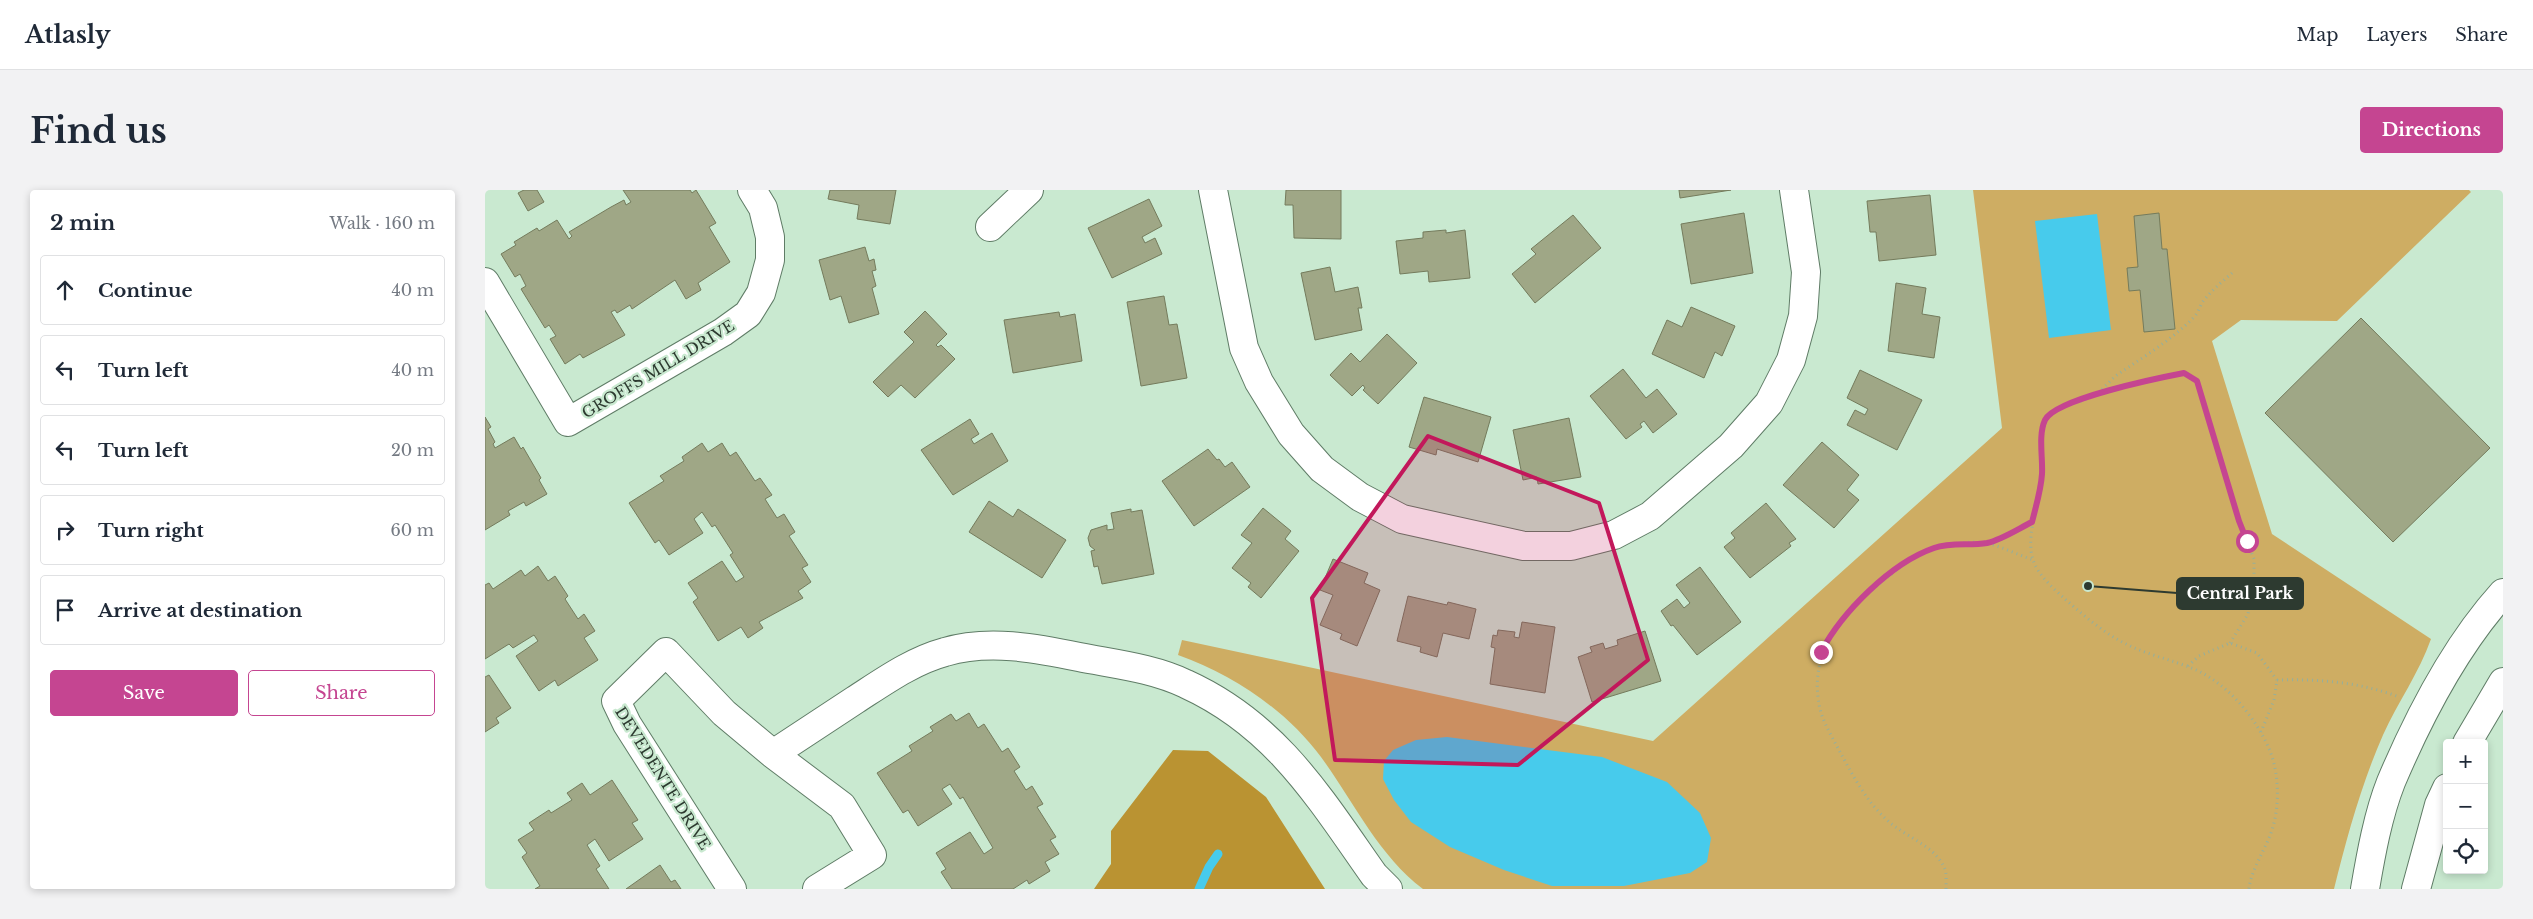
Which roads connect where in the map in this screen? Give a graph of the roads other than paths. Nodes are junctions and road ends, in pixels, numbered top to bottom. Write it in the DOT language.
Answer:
graph roads {
  1 [pos="753,190"];
  2 [pos="1029,190"];
  3 [pos="1213,190"];
  4 [pos="1793,190"];
  5 [pos="990,227"];
  6 [pos="485,282"];
  7 [pos="2503,593"];
  8 [pos="2503,682"];
  9 [pos="2469,739"];
  10 [pos="773,754"];
  11 [pos="2443,796"];
  12 [pos="732,889"];
  13 [pos="817,889"];
  14 [pos="1388,889"];
  15 [pos="2365,889"];
  16 [pos="2416,889"];
  1 -- 6 [label="street, GROFFS MILL DRIVE"];
  2 -- 5 [label="street"];
  3 -- 4 [label="street"];
  7 -- 15 [label="street"];
  8 -- 9 [label="street"];
  10 -- 12 [label="street, DEVEDENTE DRIVE"];
  10 -- 13 [label="street, DEVEDENTE DRIVE"];
  10 -- 14 [label="street"];
  11 -- 16 [label="street"];
}
